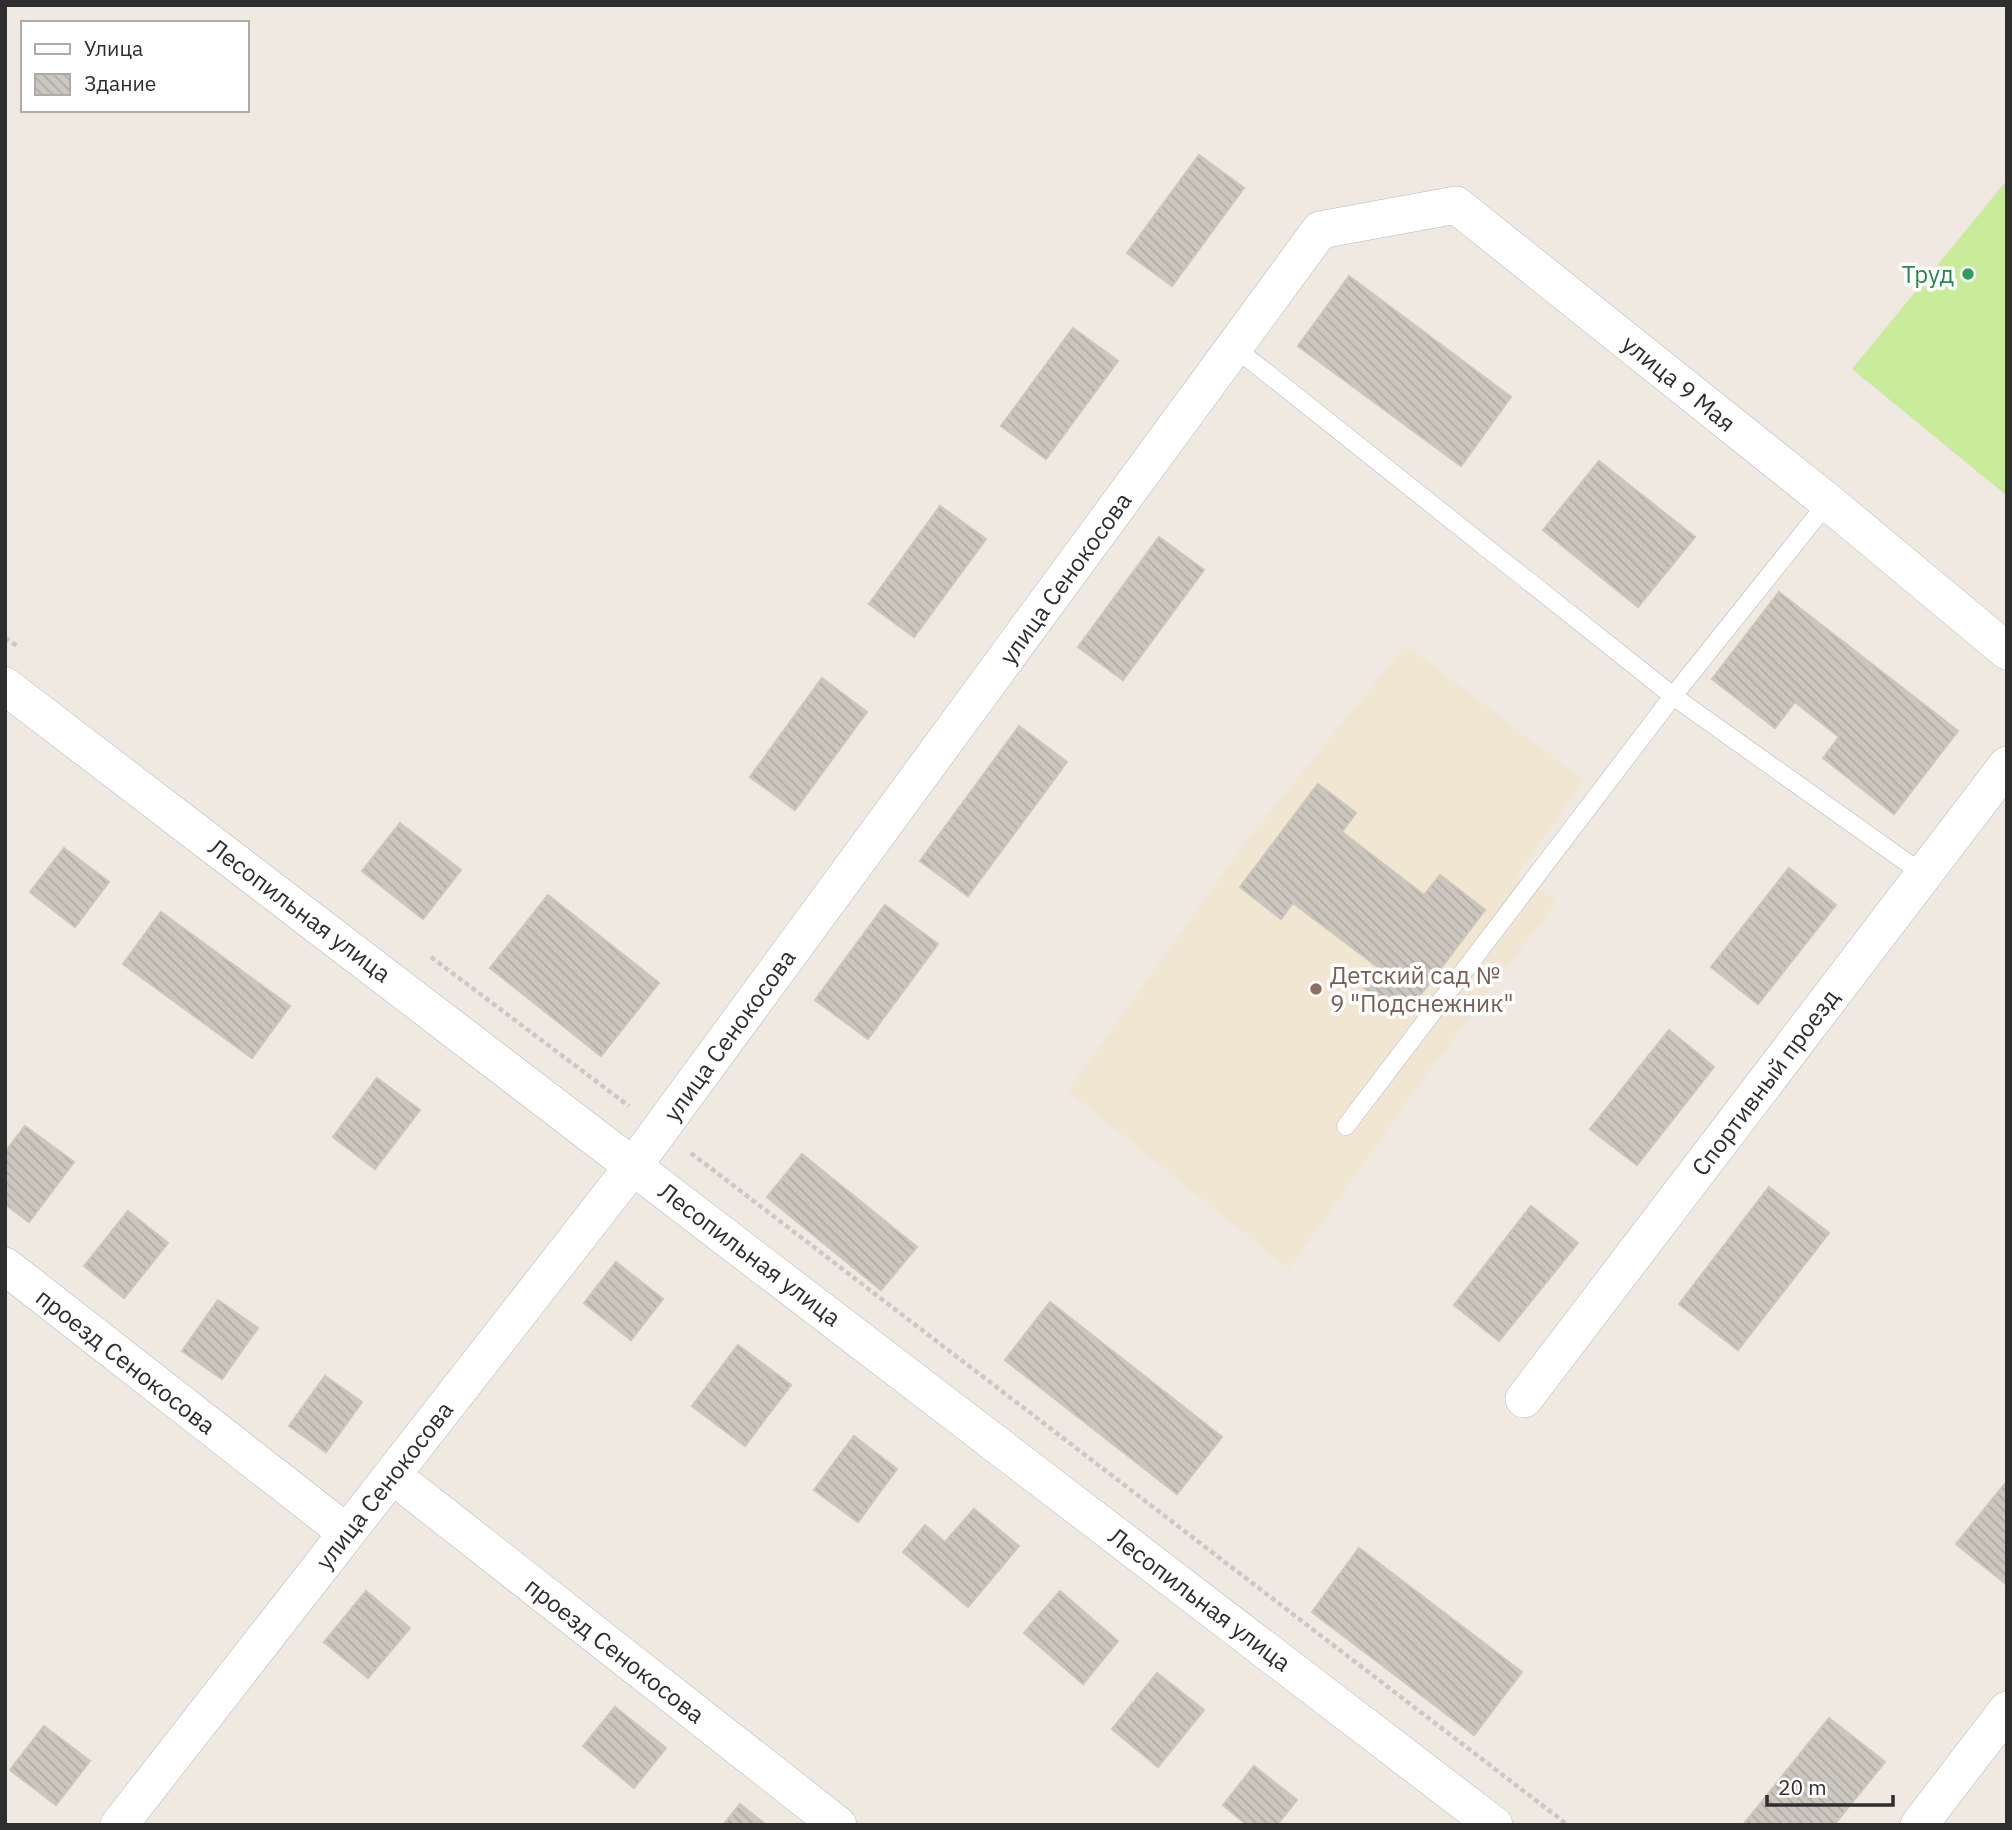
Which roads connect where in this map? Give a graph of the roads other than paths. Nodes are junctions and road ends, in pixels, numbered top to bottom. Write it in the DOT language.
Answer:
graph roads {
  1 [pos="1320,230"];
  2 [pos="1234,347"];
  3 [pos="1828,502"];
  4 [pos="2007,651"];
  5 [pos="5,685"];
  6 [pos="1673,696"];
  7 [pos="2007,765"];
  8 [pos="1923,874"];
  9 [pos="1346,1126"];
  10 [pos="634,1165"];
  11 [pos="5,1266"];
  12 [pos="1524,1399"];
  13 [pos="392,1475"];
  14 [pos="347,1532"];
  15 [pos="2007,1710"];
  16 [pos="119,1825"];
  17 [pos="838,1825"];
  18 [pos="1494,1825"];
  19 [pos="1919,1825"];
  1 -- 2 [label="street, улица Сенокосова"];
  1 -- 3 [label="street, улица 9 Мая"];
  2 -- 6 [label="lane"];
  2 -- 10 [label="street, улица Сенокосова"];
  3 -- 4 [label="street, улица 9 Мая"];
  3 -- 6 [label="lane"];
  5 -- 10 [label="street, Лесопильная улица"];
  6 -- 8 [label="lane"];
  6 -- 9 [label="lane"];
  7 -- 8 [label="street, Спортивный проезд"];
  8 -- 12 [label="street, Спортивный проезд"];
  10 -- 13 [label="street, улица Сенокосова"];
  10 -- 18 [label="street, Лесопильная улица"];
  11 -- 14 [label="street, проезд Сенокосова"];
  13 -- 14 [label="street, улица Сенокосова"];
  13 -- 17 [label="street, проезд Сенокосова"];
  14 -- 16 [label="street, улица Сенокосова"];
  15 -- 19 [label="street"];
}
